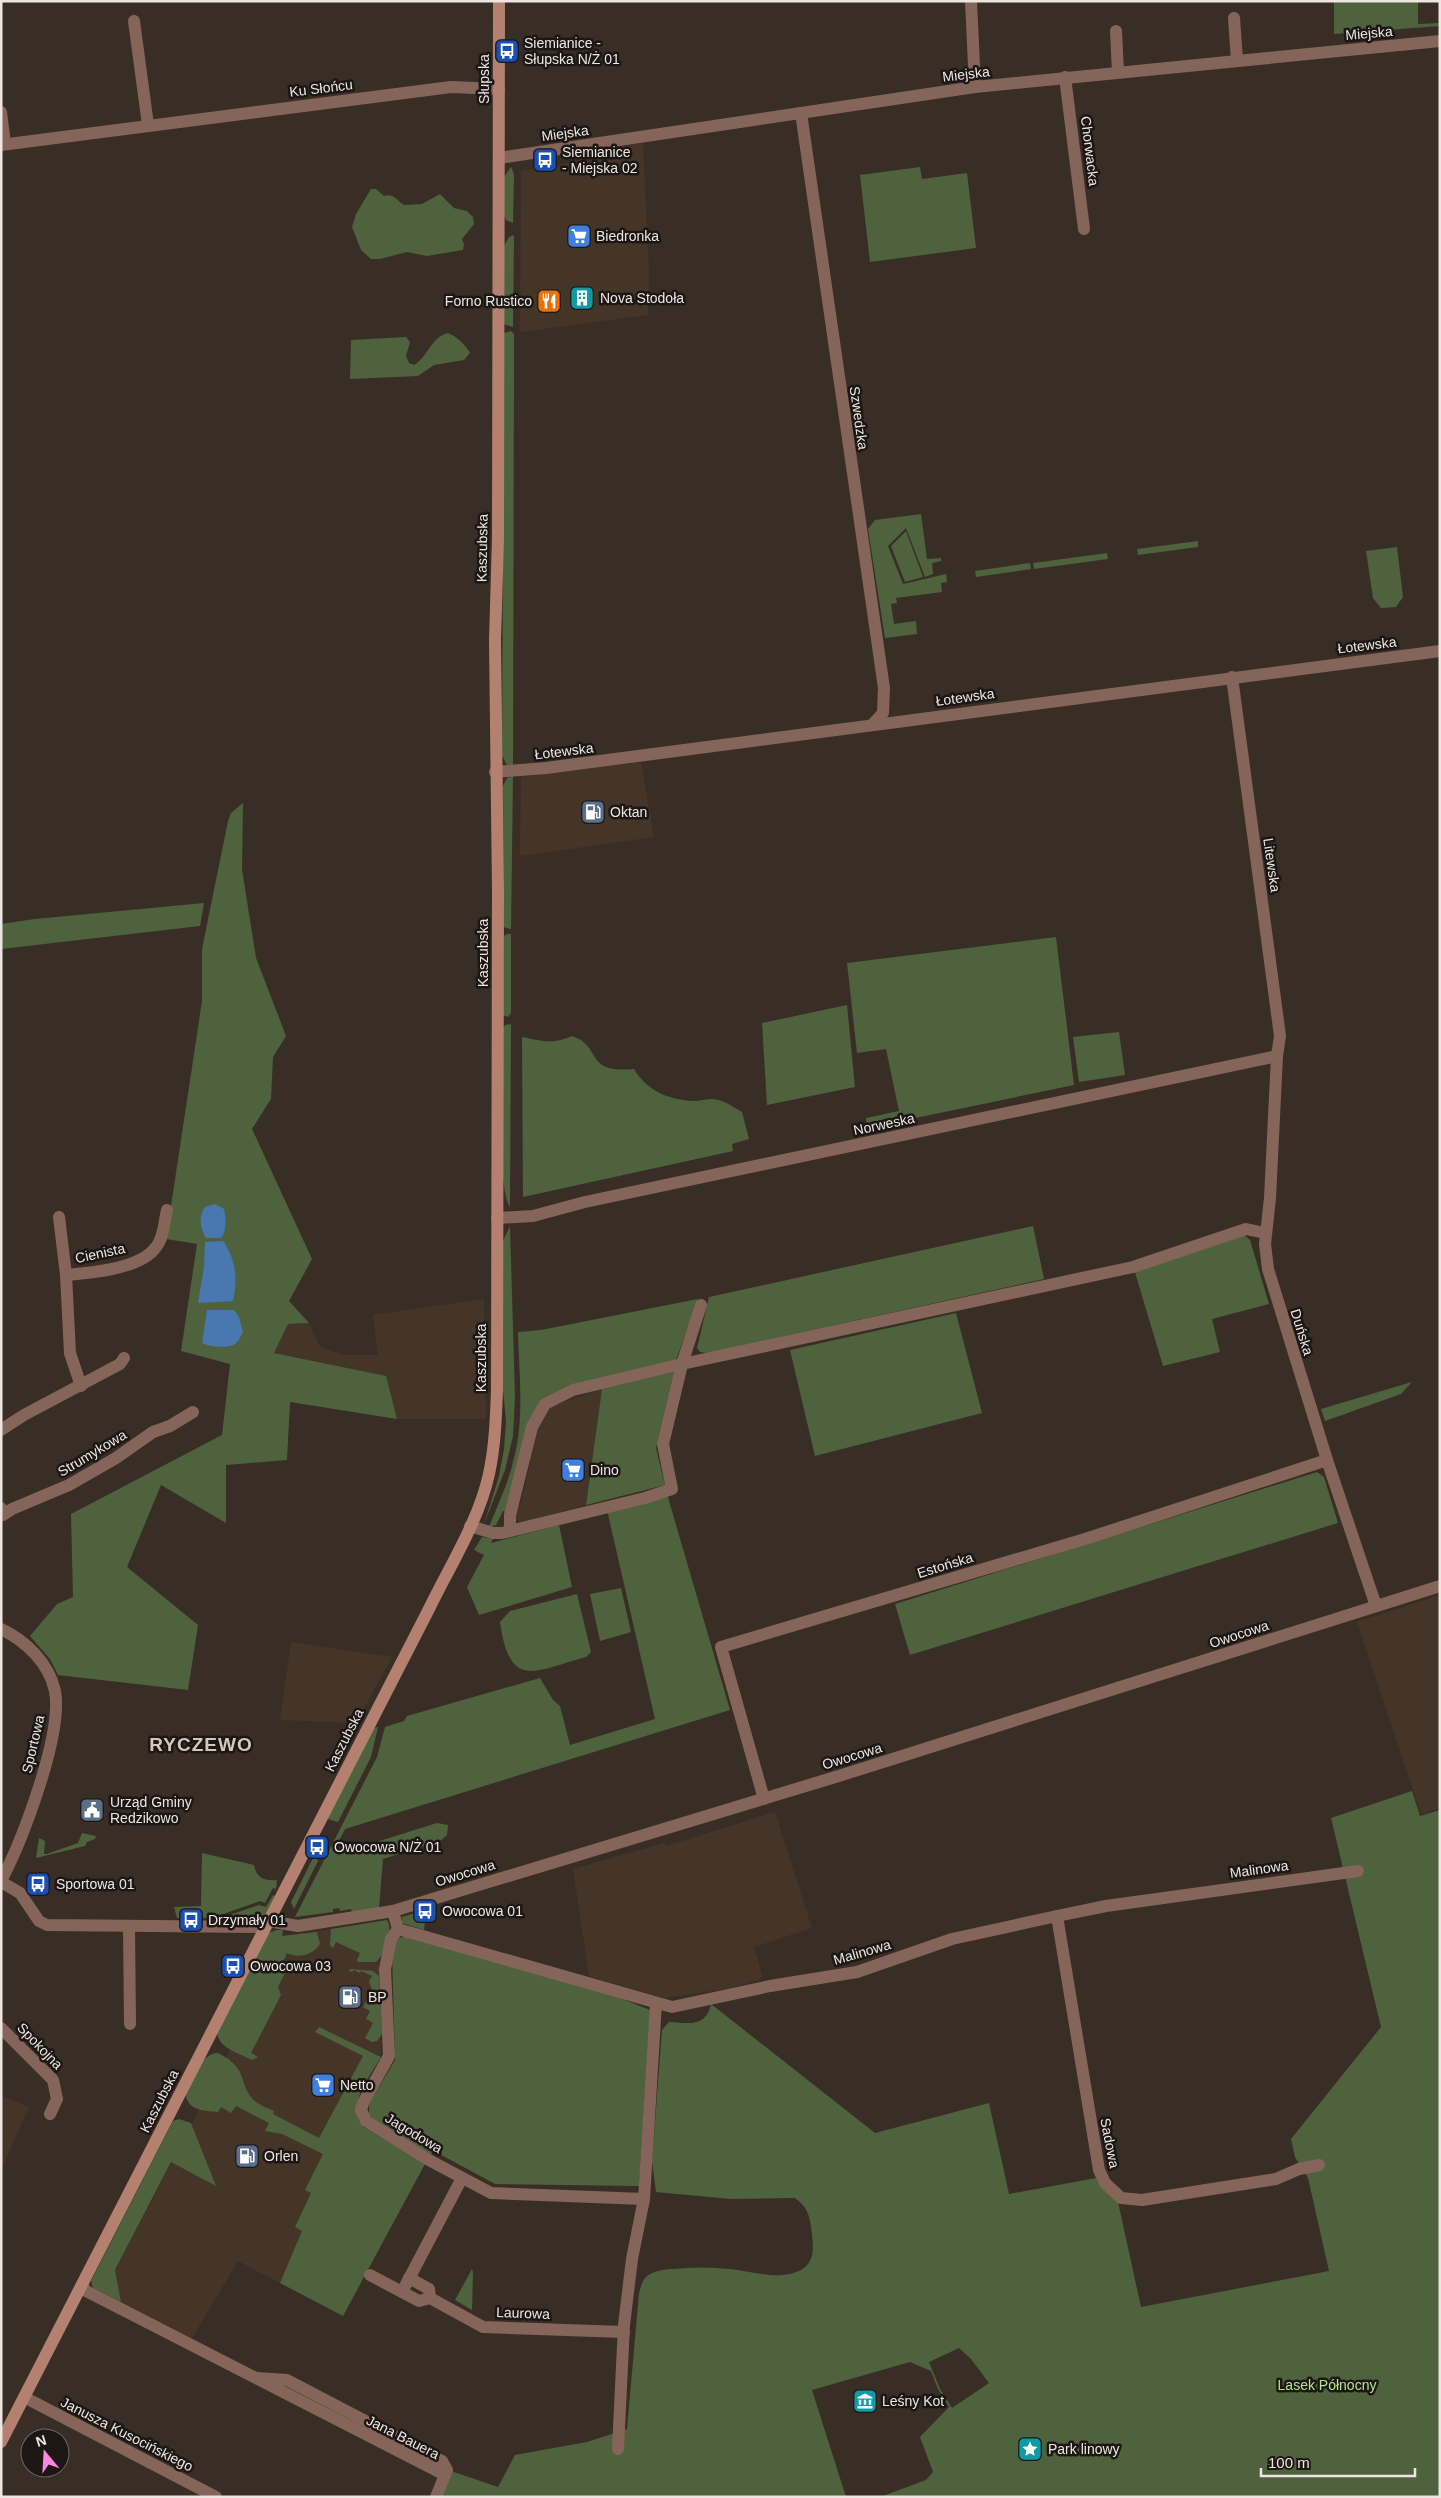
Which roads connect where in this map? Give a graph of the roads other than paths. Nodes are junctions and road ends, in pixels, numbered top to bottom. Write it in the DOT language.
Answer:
graph roads {
  1 [pos="499,1"];
  2 [pos="971,1"];
  3 [pos="1234,18"];
  4 [pos="134,21"];
  5 [pos="1116,31"];
  6 [pos="1440,41"];
  7 [pos="1237,60"];
  8 [pos="1118,72"];
  9 [pos="1065,77"];
  10 [pos="975,87"];
  11 [pos="499,88"];
  12 [pos="1,112"];
  13 [pos="801,113"];
  14 [pos="148,124"];
  15 [pos="3,144"];
  16 [pos="499,158"];
  17 [pos="1084,230"];
  18 [pos="1440,651"];
  19 [pos="1232,677"];
  20 [pos="873,724"];
  21 [pos="495,772"];
  22 [pos="1277,1056"];
  23 [pos="167,1210"];
  24 [pos="59,1217"];
  25 [pos="497,1218"];
  26 [pos="1265,1233"];
  27 [pos="66,1274"];
  28 [pos="701,1305"];
  29 [pos="124,1358"];
  30 [pos="682,1364"];
  31 [pos="81,1386"];
  32 [pos="193,1412"];
  33 [pos="1,1430"];
  34 [pos="1327,1460"];
  35 [pos="2,1512"];
  36 [pos="470,1526"];
  37 [pos="510,1531"];
  38 [pos="1440,1586"];
  39 [pos="1376,1606"];
  40 [pos="1,1629"];
  41 [pos="764,1799"];
  42 [pos="1358,1871"];
  43 [pos="1,1881"];
  44 [pos="394,1911"];
  45 [pos="1057,1916"];
  46 [pos="266,1924"];
  47 [pos="129,1926"];
  48 [pos="398,1928"];
  49 [pos="656,2003"];
  50 [pos="130,2024"];
  51 [pos="1,2028"];
  52 [pos="50,2114"];
  53 [pos="1319,2165"];
  54 [pos="462,2178"];
  55 [pos="644,2199"];
  56 [pos="370,2275"];
  57 [pos="409,2278"];
  58 [pos="82,2285"];
  59 [pos="402,2292"];
  60 [pos="430,2298"];
  61 [pos="624,2332"];
  62 [pos="24,2397"];
  63 [pos="1,2442"];
  64 [pos="618,2449"];
  65 [pos="216,2497"];
  66 [pos="436,2497"];
  1 -- 11 [label="main road, Słupska"];
  2 -- 10 [label="street"];
  3 -- 7 [label="street"];
  4 -- 14 [label="street"];
  5 -- 8 [label="street"];
  6 -- 7 [label="street, Miejska"];
  7 -- 8 [label="street, Miejska"];
  8 -- 9 [label="street, Miejska"];
  9 -- 10 [label="street, Miejska"];
  9 -- 17 [label="street, Chorwacka"];
  10 -- 13 [label="street, Miejska"];
  11 -- 14 [label="street, Ku Słońcu"];
  11 -- 16 [label="main road, Słupska"];
  12 -- 15 [label="street, Ku Słońcu"];
  13 -- 16 [label="street, Miejska"];
  13 -- 20 [label="street, Szwedzka"];
  14 -- 15 [label="street, Ku Słońcu"];
  16 -- 21 [label="main road, Kaszubska"];
  18 -- 19 [label="street, Łotewska"];
  19 -- 20 [label="street, Łotewska"];
  19 -- 22 [label="street, Litewska"];
  20 -- 21 [label="street, Łotewska"];
  21 -- 25 [label="main road, Kaszubska"];
  22 -- 25 [label="street, Norweska"];
  22 -- 26 [label="street, Duńska"];
  23 -- 27 [label="street, Cienista"];
  24 -- 27 [label="street, Cienista"];
  25 -- 36 [label="main road, Kaszubska"];
  26 -- 30 [label="street"];
  26 -- 34 [label="street, Duńska"];
  27 -- 31 [label="street, Cienista"];
  28 -- 30 [label="street"];
  29 -- 31 [label="street"];
  30 -- 37 [label="street"];
  30 -- 37 [label="street"];
  31 -- 33 [label="street"];
  32 -- 35 [label="street, Strumykowa"];
  34 -- 39 [label="street, Duńska"];
  34 -- 41 [label="street, Estońska"];
  36 -- 37 [label="street"];
  36 -- 46 [label="main road, Kaszubska"];
  38 -- 39 [label="street, Owocowa"];
  39 -- 41 [label="street, Owocowa"];
  40 -- 43 [label="street, Sportowa"];
  41 -- 44 [label="street, Owocowa"];
  42 -- 45 [label="street, Malinowa"];
  43 -- 47 [label="street, Owocowa"];
  44 -- 46 [label="street, Owocowa"];
  44 -- 48 [label="street"];
  45 -- 49 [label="street, Malinowa"];
  45 -- 53 [label="street, Sadowa"];
  46 -- 47 [label="street, Owocowa"];
  46 -- 58 [label="main road, Kaszubska"];
  47 -- 50 [label="street"];
  48 -- 49 [label="street, Malinowa"];
  48 -- 54 [label="street, Jagodowa"];
  49 -- 55 [label="street"];
  51 -- 52 [label="street, Spokojna"];
  54 -- 55 [label="street, Jagodowa"];
  54 -- 57 [label="street"];
  55 -- 61 [label="street"];
  56 -- 59 [label="street, Laurowa"];
  57 -- 59 [label="street"];
  57 -- 60 [label="street"];
  58 -- 62 [label="main road, Kaszubska"];
  58 -- 66 [label="street, Jana Bauera"];
  59 -- 60 [label="street, Laurowa"];
  60 -- 61 [label="street, Laurowa"];
  61 -- 64 [label="street"];
  62 -- 63 [label="main road, Kaszubska"];
  62 -- 65 [label="street, Janusza Kusocińskiego"];
}
